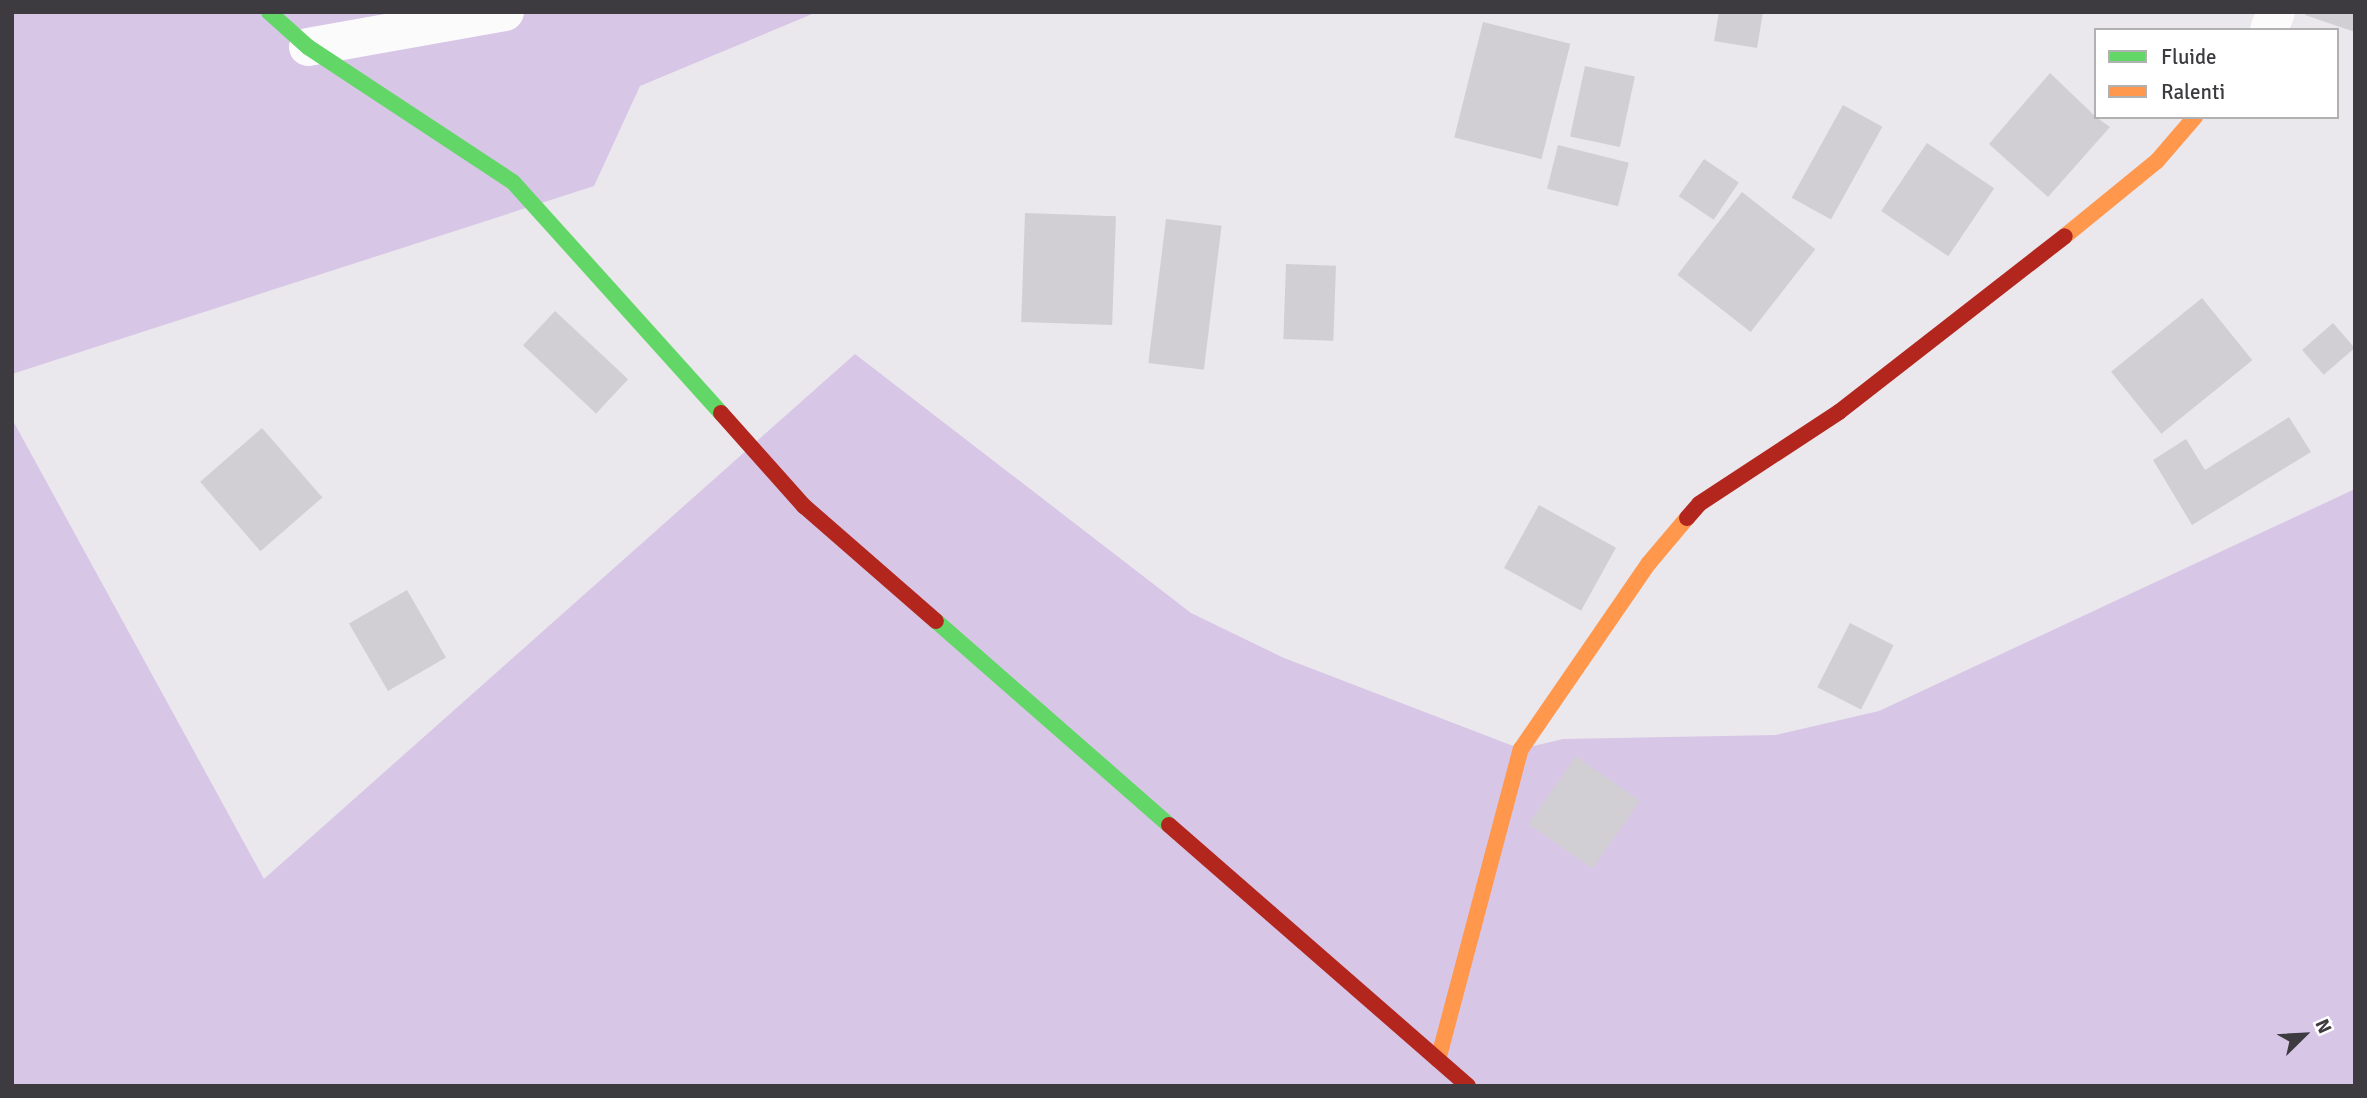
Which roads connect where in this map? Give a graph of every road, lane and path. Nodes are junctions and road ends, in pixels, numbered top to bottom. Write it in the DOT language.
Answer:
graph roads {
  1 [pos="269,12"];
  2 [pos="505,12"];
  3 [pos="308,47"];
  4 [pos="2193,119"];
  5 [pos="1438,1060"];
  6 [pos="1468,1086"];
  1 -- 3 [label="street"];
  2 -- 3 [label="street"];
  3 -- 5 [label="street"];
  4 -- 5 [label="street"];
  5 -- 6 [label="street"];
}
